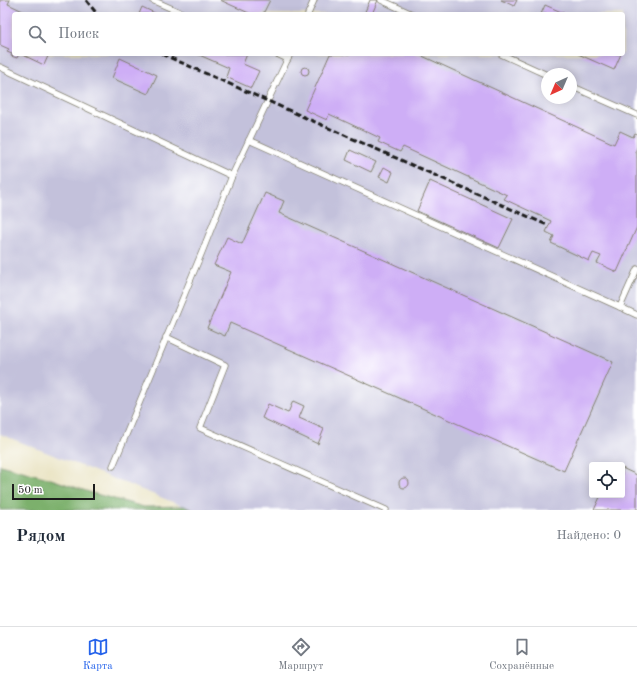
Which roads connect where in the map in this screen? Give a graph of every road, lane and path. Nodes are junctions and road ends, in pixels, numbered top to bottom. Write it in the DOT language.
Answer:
graph roads {
  1 [pos="152,0"];
  2 [pos="314,0"];
  3 [pos="381,0"];
  4 [pos="179,12"];
  5 [pos="309,12"];
  6 [pos="408,12"];
  7 [pos="289,56"];
  8 [pos="505,56"];
  9 [pos="0,67"];
  10 [pos="541,72"];
  11 [pos="577,89"];
  12 [pos="637,115"];
  13 [pos="249,140"];
  14 [pos="232,176"];
  15 [pos="637,269"];
  16 [pos="620,307"];
  17 [pos="637,315"];
  18 [pos="166,338"];
  19 [pos="113,466"];
  20 [pos="386,510"];
  1 -- 4 [label="lane"];
  2 -- 5 [label="lane"];
  3 -- 6 [label="lane"];
  7 -- 13 [label="lane"];
  8 -- 10 [label="lane"];
  9 -- 14 [label="lane"];
  11 -- 12 [label="lane"];
  13 -- 14 [label="lane"];
  13 -- 16 [label="lane"];
  14 -- 18 [label="lane"];
  15 -- 16 [label="lane"];
  16 -- 17 [label="lane"];
  18 -- 19 [label="lane"];
  18 -- 20 [label="lane"];
}
